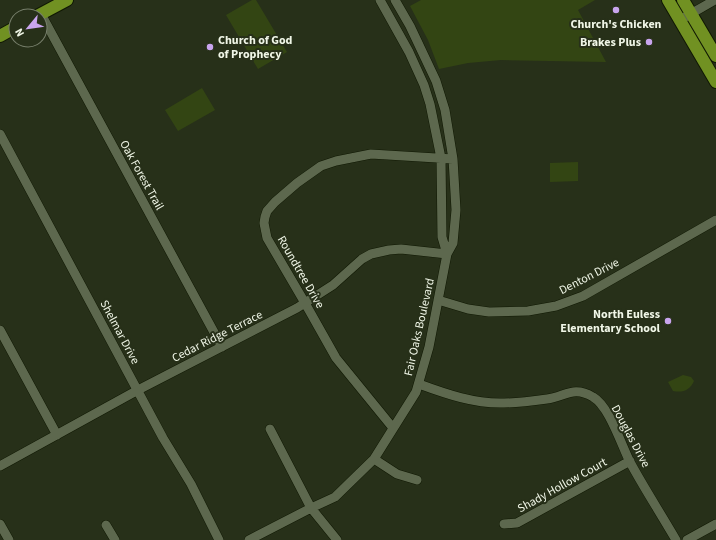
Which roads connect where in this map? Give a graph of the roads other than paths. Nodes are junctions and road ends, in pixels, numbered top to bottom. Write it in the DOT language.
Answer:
graph roads {
  1 [pos="67,0"];
  2 [pos="380,0"];
  3 [pos="668,0"];
  4 [pos="683,0"];
  5 [pos="715,0"];
  6 [pos="396,2"];
  7 [pos="48,10"];
  8 [pos="386,10"];
  9 [pos="691,14"];
  10 [pos="680,20"];
  11 [pos="48,31"];
  12 [pos="716,56"];
  13 [pos="436,81"];
  14 [pos="716,82"];
  15 [pos="424,85"];
  16 [pos="0,134"];
  17 [pos="441,158"];
  18 [pos="453,159"];
  19 [pos="716,220"];
  20 [pos="447,254"];
  21 [pos="438,300"];
  22 [pos="305,303"];
  23 [pos="0,330"];
  24 [pos="222,348"];
  25 [pos="419,384"];
  26 [pos="138,390"];
  27 [pos="393,428"];
  28 [pos="270,429"];
  29 [pos="57,435"];
  30 [pos="374,459"];
  31 [pos="630,461"];
  32 [pos="0,466"];
  33 [pos="417,480"];
  34 [pos="311,508"];
  35 [pos="0,524"];
  36 [pos="504,524"];
  37 [pos="716,524"];
  38 [pos="106,525"];
  39 [pos="9,540"];
  40 [pos="115,540"];
  41 [pos="219,540"];
  42 [pos="249,540"];
  43 [pos="337,540"];
  44 [pos="676,540"];
  45 [pos="688,540"];
  1 -- 7 [label="main road"];
  2 -- 8 [label="street, Fair Oaks Boulevard"];
  3 -- 10 [label="main road"];
  4 -- 9 [label="main road"];
  5 -- 9 [label="street"];
  6 -- 8 [label="street"];
  6 -- 13 [label="street, Fair Oaks Boulevard"];
  8 -- 15 [label="street, Fair Oaks Boulevard"];
  9 -- 10 [label="street"];
  9 -- 12 [label="main road"];
  10 -- 14 [label="main road"];
  11 -- 24 [label="street, Oak Forest Trail"];
  13 -- 15 [label="street"];
  13 -- 18 [label="street, Fair Oaks Boulevard"];
  15 -- 17 [label="street, Fair Oaks Boulevard"];
  16 -- 26 [label="street, Shelmar Drive"];
  17 -- 18 [label="street, Roundtree Drive"];
  17 -- 20 [label="street, Fair Oaks Boulevard"];
  17 -- 22 [label="street, Roundtree Drive"];
  18 -- 20 [label="street, Fair Oaks Boulevard"];
  19 -- 21 [label="street, Denton Drive"];
  20 -- 21 [label="street, Fair Oaks Boulevard"];
  20 -- 22 [label="street, Cedar Ridge Terrace"];
  21 -- 25 [label="street, Fair Oaks Boulevard"];
  22 -- 24 [label="street, Cedar Ridge Terrace"];
  22 -- 27 [label="street, Roundtree Drive"];
  23 -- 29 [label="street"];
  24 -- 26 [label="street, Cedar Ridge Terrace"];
  25 -- 27 [label="street, Fair Oaks Boulevard"];
  25 -- 31 [label="street, Douglas Drive"];
  26 -- 29 [label="street, Cedar Ridge Terrace"];
  26 -- 41 [label="street, Shelmar Drive"];
  27 -- 30 [label="street, Fair Oaks Boulevard"];
  28 -- 34 [label="street"];
  29 -- 32 [label="street, Cedar Ridge Terrace"];
  30 -- 33 [label="street"];
  30 -- 34 [label="street, Fair Oaks Boulevard"];
  31 -- 36 [label="street, Shady Hollow Court"];
  31 -- 44 [label="street, Douglas Drive"];
  34 -- 42 [label="street, Fair Oaks Boulevard"];
  34 -- 43 [label="street"];
  35 -- 39 [label="street"];
  37 -- 45 [label="street"];
  38 -- 40 [label="street"];
}
